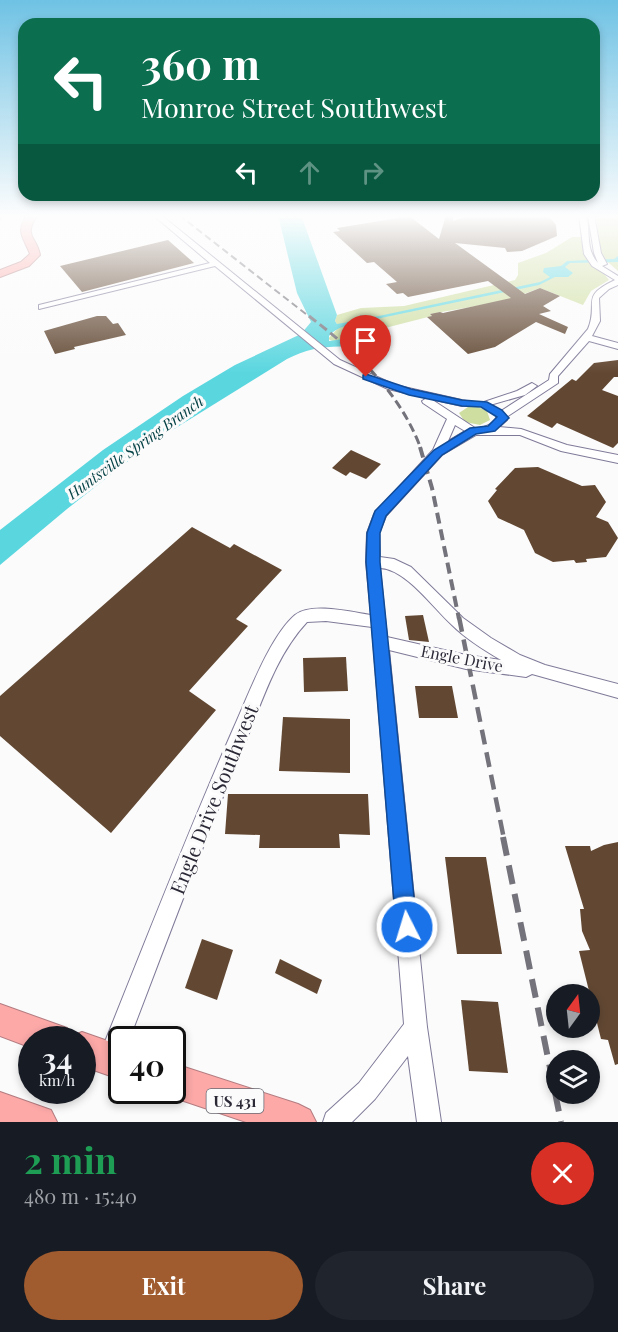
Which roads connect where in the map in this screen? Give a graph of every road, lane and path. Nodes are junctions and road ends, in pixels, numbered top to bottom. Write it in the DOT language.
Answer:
graph roads {
  1 [pos="14,267"];
  2 [pos="201,267"];
  3 [pos="219,267"];
  4 [pos="603,267"];
  5 [pos="0,272"];
  6 [pos="618,280"];
  7 [pos="42,307"];
  8 [pos="585,337"];
  9 [pos="618,346"];
  10 [pos="553,376"];
  11 [pos="409,392"];
  12 [pos="462,403"];
  13 [pos="483,404"];
  14 [pos="451,417"];
  15 [pos="503,417"];
  16 [pos="474,430"];
  17 [pos="487,430"];
  18 [pos="521,432"];
  19 [pos="438,453"];
  20 [pos="618,459"];
  21 [pos="373,562"];
  22 [pos="380,632"];
  23 [pos="543,672"];
  24 [pos="618,691"];
  25 [pos="0,1020"];
  26 [pos="18,1027"];
  27 [pos="416,1027"];
  28 [pos="105,1057"];
  29 [pos="186,1085"];
  30 [pos="0,1109"];
  31 [pos="39,1122"];
  32 [pos="298,1122"];
  33 [pos="335,1122"];
  34 [pos="429,1122"];
  1 -- 5 [label="highway"];
  2 -- 7 [label="street"];
  3 -- 11 [label="street"];
  4 -- 6 [label="street"];
  6 -- 8 [label="street"];
  8 -- 9 [label="street"];
  8 -- 10 [label="street"];
  10 -- 13 [label="street"];
  10 -- 15 [label="street"];
  11 -- 12 [label="street"];
  11 -- 14 [label="street"];
  12 -- 13 [label="street"];
  12 -- 14 [label="street"];
  13 -- 15 [label="street"];
  14 -- 16 [label="street"];
  14 -- 19 [label="street"];
  15 -- 17 [label="street"];
  15 -- 18 [label="street"];
  16 -- 17 [label="street"];
  16 -- 19 [label="street"];
  17 -- 18 [label="street"];
  18 -- 20 [label="street"];
  19 -- 21 [label="street"];
  21 -- 22 [label="street"];
  21 -- 23 [label="street"];
  22 -- 23 [label="street, Engle Drive"];
  22 -- 27 [label="street"];
  22 -- 28 [label="street, Engle Drive Southwest"];
  23 -- 24 [label="street"];
  25 -- 26 [label="highway"];
  27 -- 33 [label="street"];
  27 -- 34 [label="street"];
  29 -- 32 [label="highway, US 431"];
  30 -- 31 [label="highway"];
}
